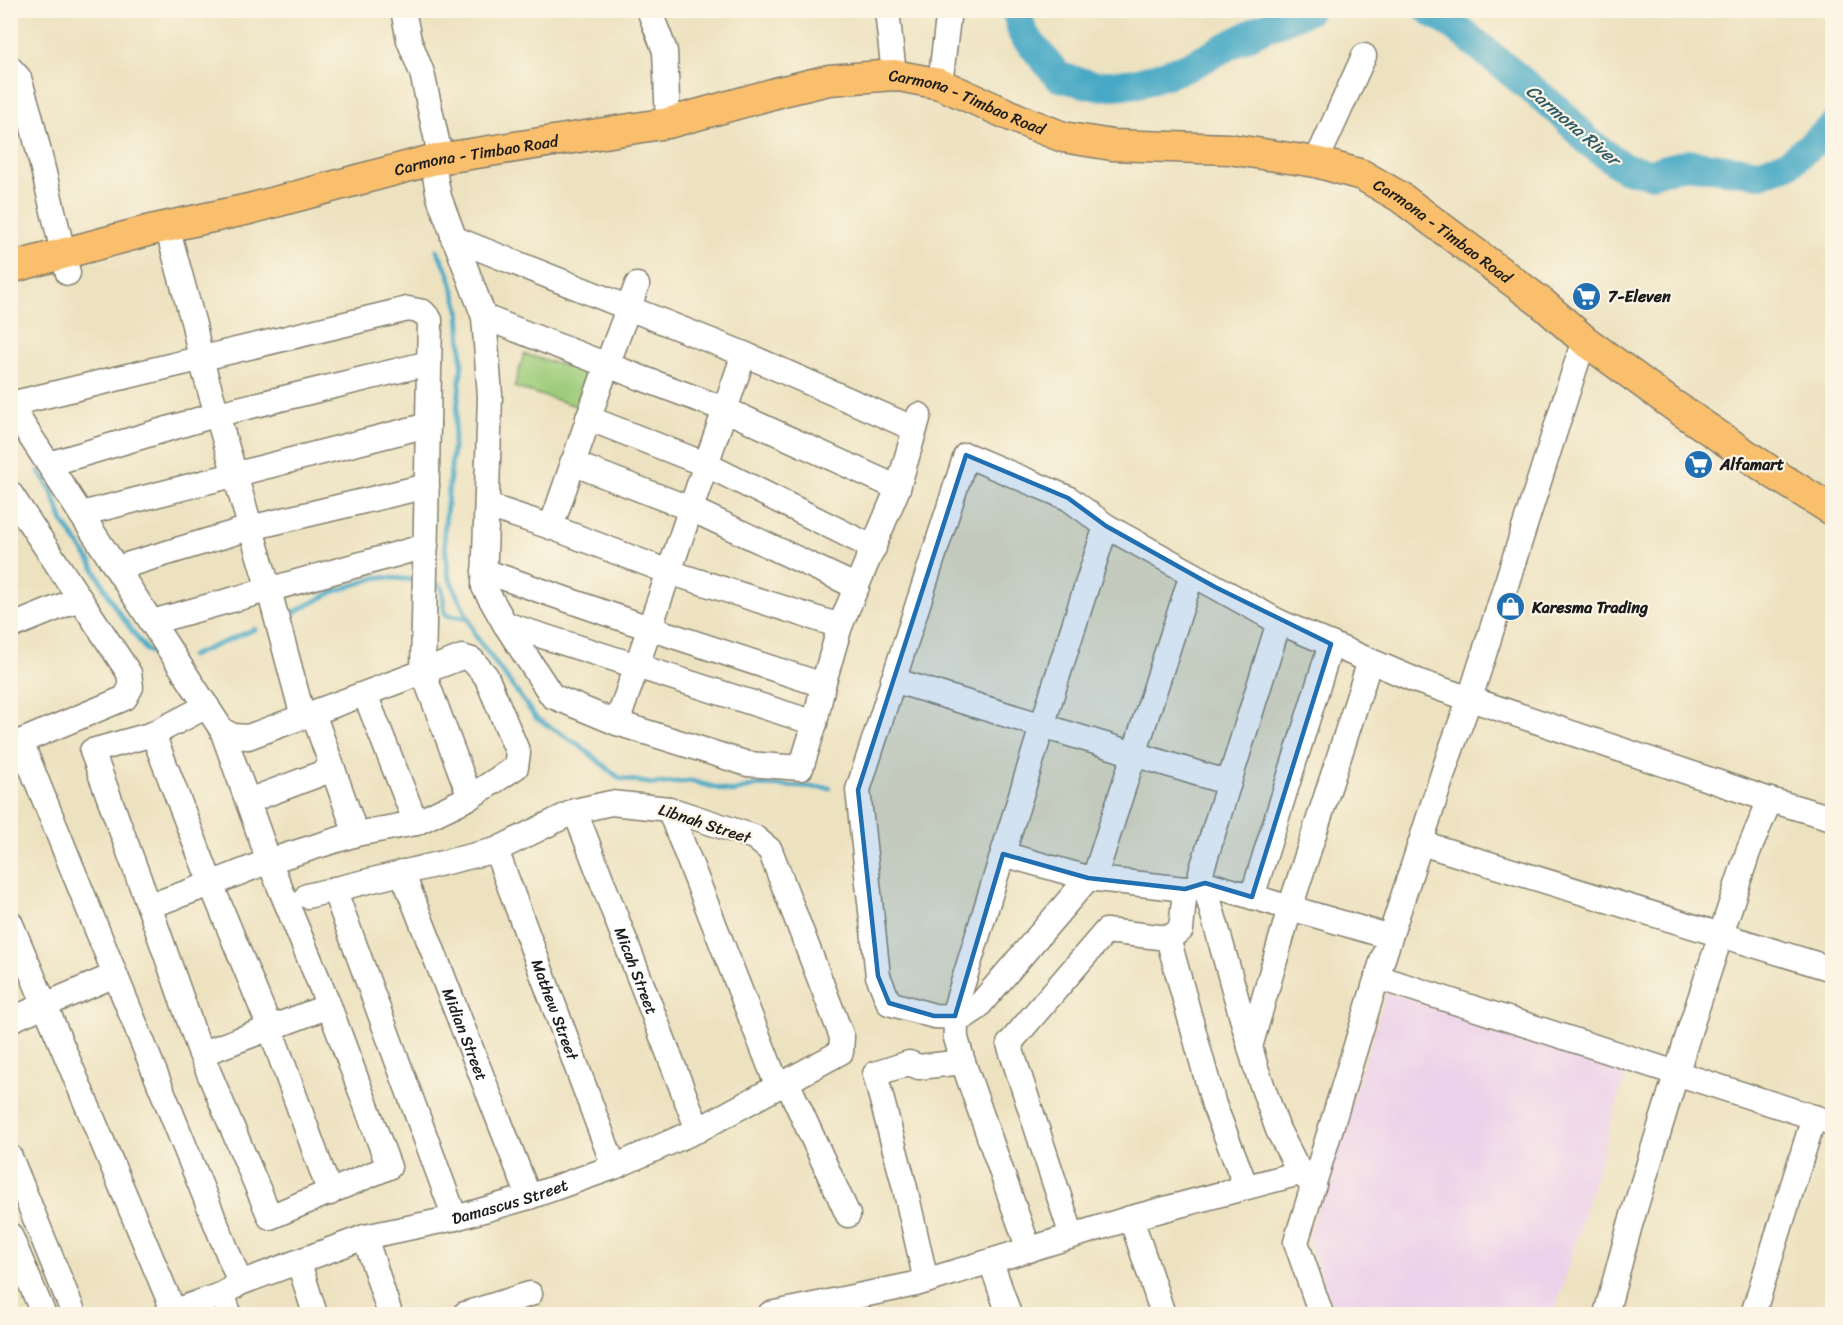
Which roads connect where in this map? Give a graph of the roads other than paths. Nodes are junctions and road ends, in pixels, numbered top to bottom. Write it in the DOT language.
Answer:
graph roads {
  1 [pos="403,10"];
  2 [pos="649,10"];
  3 [pos="887,10"];
  4 [pos="949,10"];
  5 [pos="1364,56"];
  6 [pos="10,68"];
  7 [pos="894,75"];
  8 [pos="940,84"];
  9 [pos="668,123"];
  10 [pos="433,160"];
  11 [pos="1316,162"];
  12 [pos="167,227"];
  13 [pos="453,238"];
  14 [pos="66,264"];
  15 [pos="10,268"];
  16 [pos="633,296"];
  17 [pos="484,317"];
  18 [pos="1584,340"];
  19 [pos="744,354"];
  20 [pos="201,360"];
  21 [pos="429,363"];
  22 [pos="607,365"];
  23 [pos="724,409"];
  24 [pos="218,414"];
  25 [pos="588,418"];
  26 [pos="428,425"];
  27 [pos="572,463"];
  28 [pos="49,464"];
  29 [pos="706,465"];
  30 [pos="235,474"];
  31 [pos="427,486"];
  32 [pos="898,488"];
  33 [pos="10,493"];
  34 [pos="488,506"];
  35 [pos="691,509"];
  36 [pos="1833,510"];
  37 [pos="81,514"];
  38 [pos="1106,525"];
  39 [pos="551,527"];
  40 [pos="20,528"];
  41 [pos="250,528"];
  42 [pos="426,546"];
  43 [pos="874,548"];
  44 [pos="117,568"];
  45 [pos="484,571"];
  46 [pos="669,572"];
  47 [pos="1192,574"];
  48 [pos="857,587"];
  49 [pos="269,590"];
  50 [pos="79,599"];
  51 [pos="152,622"];
  52 [pos="1279,622"];
  53 [pos="505,624"];
  54 [pos="840,626"];
  55 [pos="10,627"];
  56 [pos="649,628"];
  57 [pos="1331,644"];
  58 [pos="1371,661"];
  59 [pos="636,666"];
  60 [pos="423,672"];
  61 [pos="893,680"];
  62 [pos="823,685"];
  63 [pos="365,694"];
  64 [pos="1470,699"];
  65 [pos="207,706"];
  66 [pos="308,715"];
  67 [pos="617,723"];
  68 [pos="815,723"];
  69 [pos="1042,725"];
  70 [pos="222,730"];
  71 [pos="153,734"];
  72 [pos="16,744"];
  73 [pos="1133,754"];
  74 [pos="333,769"];
  75 [pos="1229,783"];
  76 [pos="470,797"];
  77 [pos="1770,800"];
  78 [pos="248,801"];
  79 [pos="669,809"];
  80 [pos="575,812"];
  81 [pos="1833,818"];
  82 [pos="416,823"];
  83 [pos="356,834"];
  84 [pos="1421,843"];
  85 [pos="496,850"];
  86 [pos="1003,854"];
  87 [pos="269,861"];
  88 [pos="402,872"];
  89 [pos="1091,878"];
  90 [pos="211,884"];
  91 [pos="1195,886"];
  92 [pos="334,889"];
  93 [pos="308,896"];
  94 [pos="1252,897"];
  95 [pos="149,906"];
  96 [pos="1290,908"];
  97 [pos="10,922"];
  98 [pos="1721,935"];
  99 [pos="1390,937"];
  100 [pos="1168,938"];
  101 [pos="1833,969"];
  102 [pos="115,975"];
  103 [pos="1377,977"];
  104 [pos="45,1004"];
  105 [pos="329,1006"];
  106 [pos="954,1017"];
  107 [pos="10,1020"];
  108 [pos="270,1028"];
  109 [pos="841,1045"];
  110 [pos="1250,1047"];
  111 [pos="201,1054"];
  112 [pos="963,1062"];
  113 [pos="1676,1073"];
  114 [pos="783,1085"];
  115 [pos="1823,1120"];
  116 [pos="698,1130"];
  117 [pos="10,1156"];
  118 [pos="614,1167"];
  119 [pos="1307,1179"];
  120 [pos="1246,1187"];
  121 [pos="330,1193"];
  122 [pos="530,1197"];
  123 [pos="848,1215"];
  124 [pos="455,1218"];
  125 [pos="1131,1218"];
  126 [pos="40,1229"];
  127 [pos="1072,1236"];
  128 [pos="365,1237"];
  129 [pos="11,1239"];
  130 [pos="1029,1250"];
  131 [pos="991,1262"];
  132 [pos="299,1263"];
  133 [pos="926,1281"];
  134 [pos="530,1294"];
  135 [pos="231,1297"];
  136 [pos="852,1306"];
  137 [pos="72,1309"];
  138 [pos="170,1313"];
  139 [pos="41,1314"];
  140 [pos="315,1314"];
  141 [pos="390,1314"];
  142 [pos="465,1314"];
  143 [pos="770,1314"];
  144 [pos="1009,1314"];
  145 [pos="1163,1314"];
  146 [pos="1321,1314"];
  147 [pos="1606,1314"];
  148 [pos="1753,1314"];
  1 -- 10 [label="street"];
  2 -- 9 [label="street"];
  3 -- 7 [label="street"];
  4 -- 8 [label="street"];
  5 -- 11 [label="street"];
  6 -- 14 [label="street"];
  7 -- 8 [label="main road, Carmona - Timbao Road"];
  7 -- 9 [label="main road, Carmona - Timbao Road"];
  8 -- 11 [label="main road, Carmona - Timbao Road"];
  9 -- 10 [label="main road, Carmona - Timbao Road"];
  10 -- 12 [label="main road, Carmona - Timbao Road"];
  10 -- 13 [label="street"];
  11 -- 18 [label="main road, Carmona - Timbao Road"];
  12 -- 14 [label="main road, Carmona - Timbao Road"];
  12 -- 20 [label="street"];
  13 -- 16 [label="street"];
  13 -- 17 [label="street"];
  14 -- 15 [label="main road, Carmona - Timbao Road"];
  16 -- 19 [label="street"];
  16 -- 22 [label="street"];
  17 -- 22 [label="street"];
  17 -- 34 [label="street"];
  18 -- 36 [label="main road, Carmona - Timbao Road"];
  18 -- 64 [label="street"];
  19 -- 23 [label="street"];
  19 -- 32 [label="street"];
  20 -- 21 [label="street"];
  20 -- 24 [label="street"];
  20 -- 28 [label="street"];
  21 -- 24 [label="street"];
  21 -- 26 [label="street"];
  22 -- 23 [label="street"];
  22 -- 25 [label="street"];
  23 -- 29 [label="street"];
  23 -- 32 [label="street"];
  24 -- 28 [label="street"];
  24 -- 30 [label="street"];
  25 -- 27 [label="street"];
  25 -- 29 [label="street"];
  26 -- 30 [label="street"];
  26 -- 31 [label="street"];
  27 -- 35 [label="street"];
  27 -- 39 [label="street"];
  28 -- 37 [label="street"];
  29 -- 35 [label="street"];
  29 -- 43 [label="street"];
  30 -- 37 [label="street"];
  30 -- 41 [label="street"];
  31 -- 41 [label="street"];
  31 -- 42 [label="street"];
  32 -- 43 [label="street"];
  33 -- 40 [label="street"];
  34 -- 39 [label="street"];
  34 -- 45 [label="street"];
  35 -- 46 [label="street"];
  35 -- 48 [label="street"];
  37 -- 44 [label="street"];
  38 -- 47 [label="street"];
  38 -- 61 [label="street"];
  38 -- 69 [label="street"];
  39 -- 46 [label="street"];
  40 -- 50 [label="street"];
  41 -- 44 [label="street"];
  41 -- 49 [label="street"];
  42 -- 49 [label="street"];
  42 -- 60 [label="street"];
  43 -- 48 [label="street"];
  44 -- 51 [label="street"];
  45 -- 53 [label="street"];
  45 -- 56 [label="street"];
  46 -- 54 [label="street"];
  46 -- 56 [label="street"];
  47 -- 52 [label="street"];
  47 -- 73 [label="street"];
  48 -- 54 [label="street"];
  49 -- 51 [label="street"];
  49 -- 66 [label="street"];
  50 -- 55 [label="street"];
  50 -- 72 [label="street"];
  51 -- 65 [label="street"];
  52 -- 57 [label="street"];
  52 -- 75 [label="street"];
  53 -- 59 [label="street"];
  53 -- 67 [label="street"];
  54 -- 62 [label="street"];
  56 -- 59 [label="street"];
  56 -- 62 [label="street"];
  57 -- 58 [label="street"];
  57 -- 94 [label="street"];
  58 -- 64 [label="street"];
  58 -- 96 [label="street"];
  59 -- 67 [label="street"];
  59 -- 68 [label="street"];
  60 -- 63 [label="street"];
  60 -- 76 [label="street"];
  60 -- 76 [label="street"];
  61 -- 69 [label="street"];
  61 -- 106 [label="street"];
  62 -- 68 [label="street"];
  63 -- 66 [label="street"];
  63 -- 82 [label="street"];
  64 -- 77 [label="street"];
  64 -- 84 [label="street"];
  65 -- 70 [label="street"];
  65 -- 71 [label="street"];
  66 -- 70 [label="street"];
  66 -- 74 [label="street"];
  67 -- 68 [label="street"];
  69 -- 73 [label="street"];
  69 -- 86 [label="street"];
  70 -- 78 [label="street"];
  71 -- 90 [label="street"];
  71 -- 95 [label="street"];
  72 -- 102 [label="street"];
  73 -- 75 [label="street"];
  73 -- 89 [label="street"];
  74 -- 78 [label="street"];
  74 -- 83 [label="street"];
  75 -- 91 [label="street"];
  76 -- 82 [label="street"];
  77 -- 81 [label="street"];
  77 -- 98 [label="street"];
  78 -- 87 [label="street"];
  79 -- 80 [label="street, Libnah Street"];
  79 -- 109 [label="street, Libnah Street"];
  79 -- 114 [label="street"];
  80 -- 85 [label="street, Libnah Street"];
  80 -- 116 [label="street, Micah Street"];
  82 -- 83 [label="street"];
  83 -- 87 [label="street"];
  84 -- 98 [label="street"];
  84 -- 99 [label="street"];
  85 -- 88 [label="street, Libnah Street"];
  85 -- 118 [label="street, Mathew Street"];
  86 -- 89 [label="street"];
  86 -- 106 [label="street"];
  87 -- 90 [label="street"];
  87 -- 105 [label="street"];
  88 -- 92 [label="street, Libnah Street"];
  88 -- 122 [label="street, Midian Street"];
  89 -- 91 [label="street"];
  89 -- 106 [label="street"];
  90 -- 95 [label="street"];
  90 -- 108 [label="street"];
  91 -- 94 [label="street"];
  91 -- 100 [label="street"];
  91 -- 110 [label="street"];
  92 -- 93 [label="street, Libnah Street"];
  92 -- 124 [label="street"];
  94 -- 96 [label="street"];
  95 -- 111 [label="street"];
  96 -- 99 [label="street"];
  96 -- 110 [label="street"];
  97 -- 104 [label="street"];
  98 -- 101 [label="street"];
  98 -- 113 [label="street"];
  99 -- 103 [label="street"];
  100 -- 120 [label="street"];
  100 -- 127 [label="street"];
  102 -- 104 [label="street"];
  102 -- 135 [label="street"];
  103 -- 113 [label="street"];
  103 -- 119 [label="street"];
  104 -- 107 [label="street"];
  104 -- 138 [label="street"];
  105 -- 108 [label="street"];
  105 -- 121 [label="street"];
  106 -- 112 [label="street"];
  108 -- 111 [label="street"];
  108 -- 121 [label="street"];
  109 -- 114 [label="street, Damascus Street"];
  110 -- 119 [label="street"];
  111 -- 121 [label="street"];
  112 -- 130 [label="street"];
  112 -- 133 [label="street"];
  113 -- 115 [label="street"];
  113 -- 147 [label="street"];
  114 -- 116 [label="street, Damascus Street"];
  114 -- 123 [label="street"];
  115 -- 148 [label="street"];
  116 -- 118 [label="street, Damascus Street"];
  117 -- 126 [label="street"];
  118 -- 122 [label="street, Damascus Street"];
  119 -- 120 [label="street"];
  119 -- 146 [label="street"];
  120 -- 125 [label="street"];
  122 -- 124 [label="street, Damascus Street"];
  124 -- 128 [label="street, Damascus Street"];
  125 -- 127 [label="street"];
  125 -- 145 [label="street"];
  126 -- 129 [label="street"];
  126 -- 137 [label="street"];
  127 -- 130 [label="street"];
  128 -- 132 [label="street, Damascus Street"];
  128 -- 141 [label="street"];
  129 -- 139 [label="street"];
  130 -- 131 [label="street"];
  131 -- 133 [label="street"];
  131 -- 144 [label="street"];
  132 -- 135 [label="street, Damascus Street"];
  132 -- 140 [label="street"];
  133 -- 136 [label="street"];
  134 -- 142 [label="street"];
  135 -- 138 [label="street, Damascus Street"];
  136 -- 143 [label="street"];
  137 -- 139 [label="street"];
}
